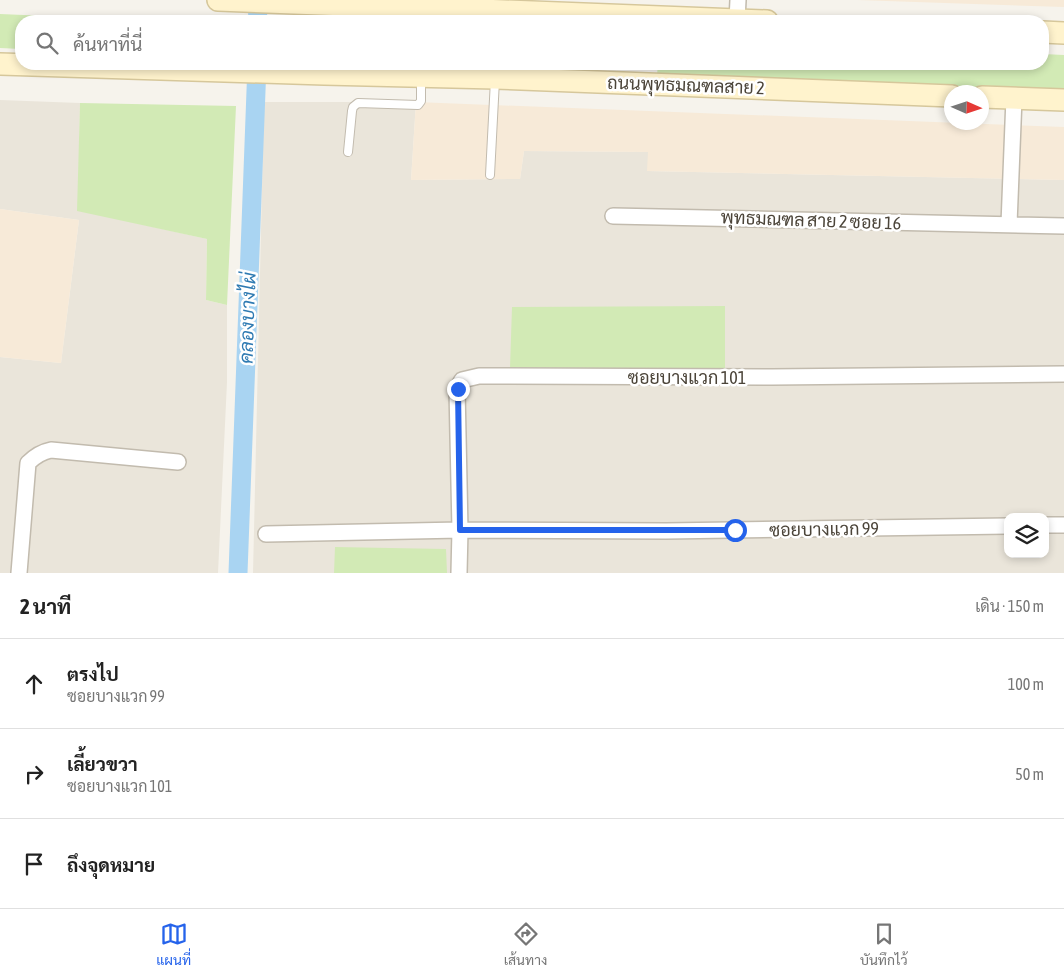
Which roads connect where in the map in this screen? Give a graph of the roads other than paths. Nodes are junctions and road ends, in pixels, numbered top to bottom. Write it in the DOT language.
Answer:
graph roads {
  1 [pos="218,0"];
  2 [pos="737,10"];
  3 [pos="561,15"];
  4 [pos="691,15"];
  5 [pos="751,15"];
  6 [pos="1049,32"];
  7 [pos="1064,33"];
  8 [pos="0,64"];
  9 [pos="15,64"];
  10 [pos="186,70"];
  11 [pos="651,74"];
  12 [pos="422,76"];
  13 [pos="495,78"];
  14 [pos="944,95"];
  15 [pos="989,97"];
  16 [pos="1014,98"];
  17 [pos="1064,100"];
  18 [pos="348,152"];
  19 [pos="490,175"];
  20 [pos="613,216"];
  21 [pos="1010,224"];
  22 [pos="1064,226"];
  23 [pos="1064,374"];
  24 [pos="178,462"];
  25 [pos="1049,525"];
  26 [pos="1064,525"];
  27 [pos="1004,526"];
  28 [pos="460,530"];
  29 [pos="266,534"];
  30 [pos="18,573"];
  31 [pos="459,573"];
  1 -- 3 [label="main road"];
  2 -- 4 [label="main road"];
  2 -- 5 [label="main road"];
  6 -- 7 [label="main road"];
  8 -- 9 [label="main road, ถนนพุทธมณฑลสาย 2"];
  10 -- 12 [label="main road, ถนนพุทธมณฑลสาย 2"];
  11 -- 13 [label="main road, ถนนพุทธมณฑลสาย 2"];
  11 -- 14 [label="main road, ถนนพุทธมณฑลสาย 2"];
  12 -- 13 [label="main road, ถนนพุทธมณฑลสาย 2"];
  12 -- 18 [label="lane"];
  13 -- 19 [label="lane"];
  15 -- 16 [label="main road"];
  16 -- 17 [label="main road"];
  16 -- 21 [label="street"];
  20 -- 21 [label="street, พุทธมณฑล สาย 2 ซอย 16"];
  21 -- 22 [label="street, พุทธมณฑล สาย 2 ซอย 16"];
  23 -- 28 [label="street, ซอยบางแวก 101"];
  24 -- 30 [label="street"];
  25 -- 26 [label="street"];
  27 -- 28 [label="street, ซอยบางแวก 99"];
  28 -- 29 [label="street, ซอยบางแวก 99"];
  28 -- 31 [label="street"];
}
